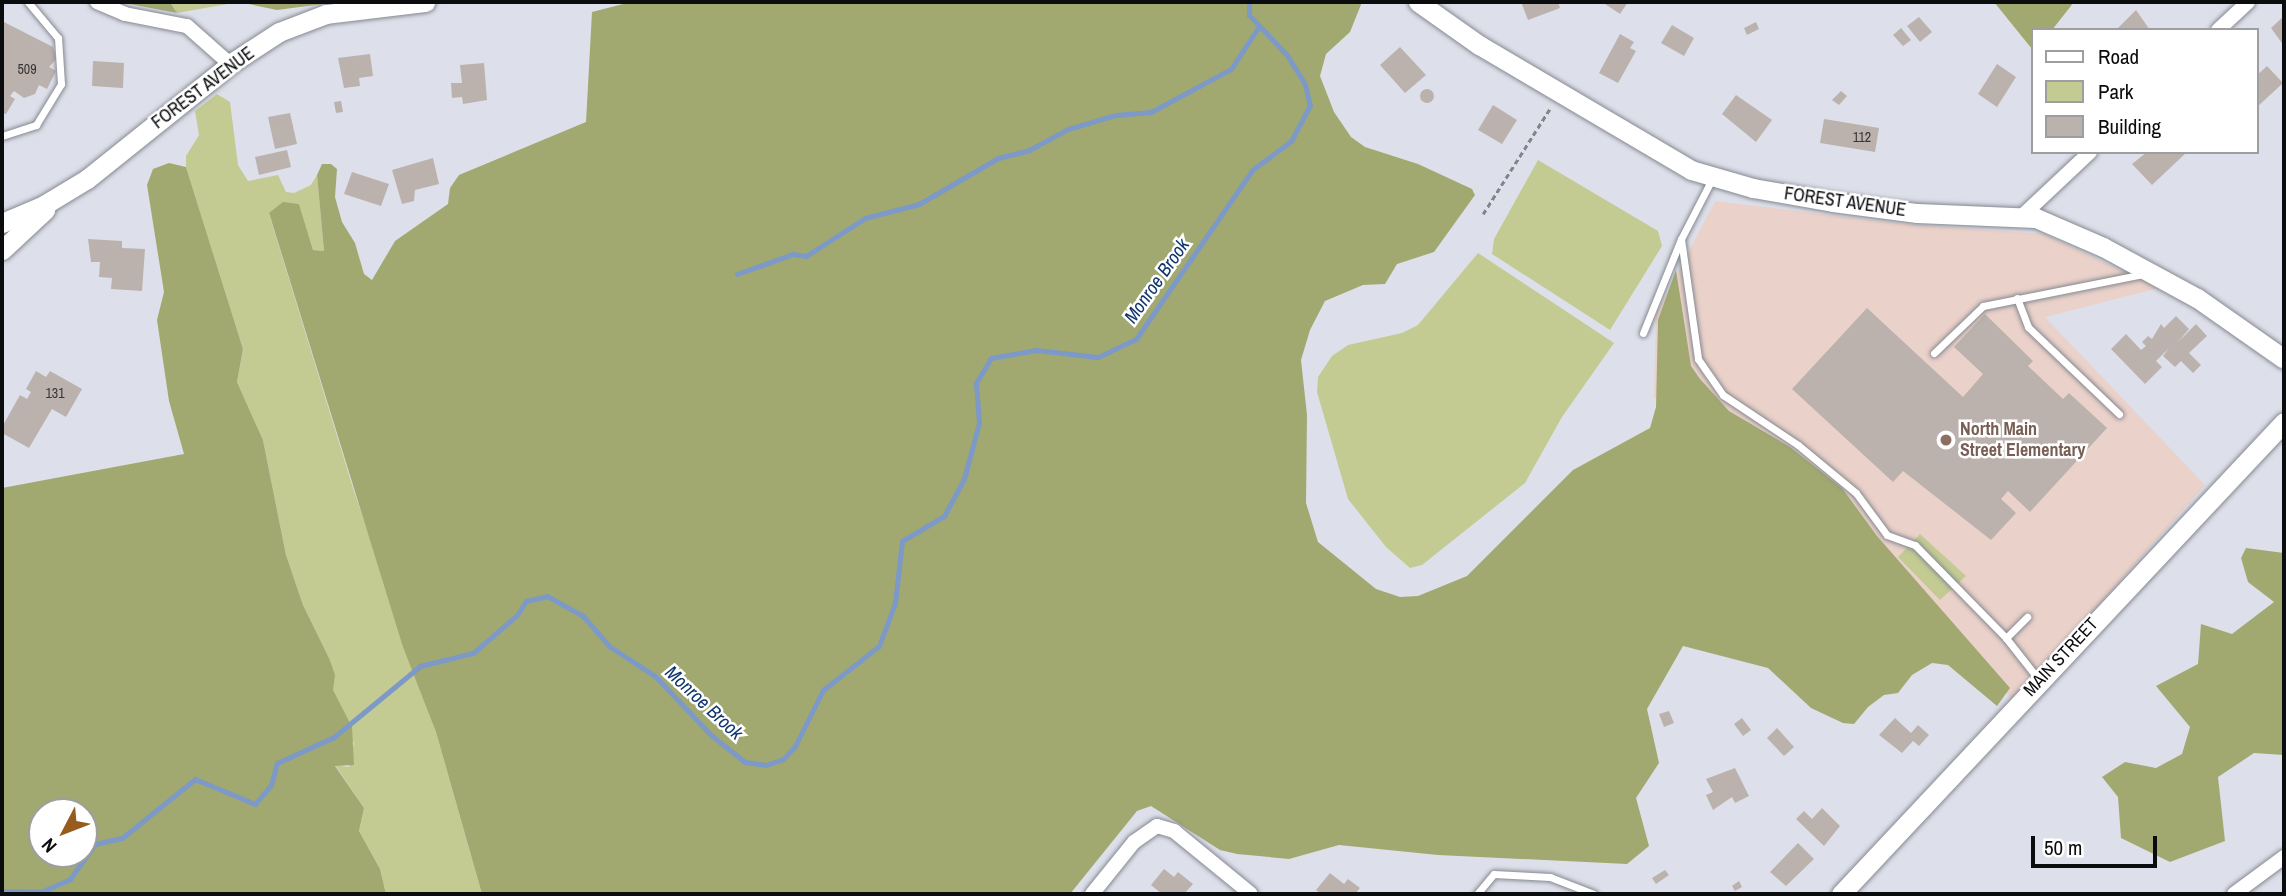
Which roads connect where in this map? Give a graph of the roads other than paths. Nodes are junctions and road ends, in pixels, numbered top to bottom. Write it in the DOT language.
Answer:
graph roads {
  1 [pos="28,2"];
  2 [pos="97,2"];
  3 [pos="425,2"];
  4 [pos="1418,2"];
  5 [pos="2248,2"];
  6 [pos="2220,28"];
  7 [pos="230,64"];
  8 [pos="2,136"];
  9 [pos="2088,154"];
  10 [pos="1713,177"];
  11 [pos="65,194"];
  12 [pos="2023,215"];
  13 [pos="2,223"];
  14 [pos="1681,239"];
  15 [pos="2,250"];
  16 [pos="2151,272"];
  17 [pos="2017,298"];
  18 [pos="1643,333"];
  19 [pos="1934,353"];
  20 [pos="2284,359"];
  21 [pos="2119,414"];
  22 [pos="2284,422"];
  23 [pos="2027,617"];
  24 [pos="2006,638"];
  25 [pos="2039,681"];
  26 [pos="2284,857"];
  27 [pos="1092,894"];
  28 [pos="1251,894"];
  29 [pos="1477,894"];
  30 [pos="1594,894"];
  31 [pos="1841,894"];
  32 [pos="2234,894"];
  1 -- 8 [label="lane"];
  2 -- 7 [label="street"];
  3 -- 7 [label="street, FOREST AVENUE"];
  4 -- 10 [label="street, FOREST AVENUE"];
  5 -- 6 [label="street"];
  7 -- 11 [label="street, FOREST AVENUE"];
  9 -- 12 [label="street"];
  10 -- 12 [label="street, FOREST AVENUE"];
  10 -- 14 [label="lane"];
  11 -- 13 [label="street, FOREST AVENUE"];
  11 -- 15 [label="street"];
  12 -- 16 [label="street, FOREST AVENUE"];
  14 -- 18 [label="lane"];
  14 -- 24 [label="lane"];
  16 -- 17 [label="lane"];
  16 -- 20 [label="street, FOREST AVENUE"];
  17 -- 19 [label="lane"];
  17 -- 21 [label="lane"];
  22 -- 25 [label="street, MAIN STREET"];
  23 -- 24 [label="lane"];
  24 -- 25 [label="lane"];
  25 -- 31 [label="street, MAIN STREET"];
  26 -- 32 [label="street"];
  27 -- 28 [label="street"];
  29 -- 30 [label="lane"];
}
